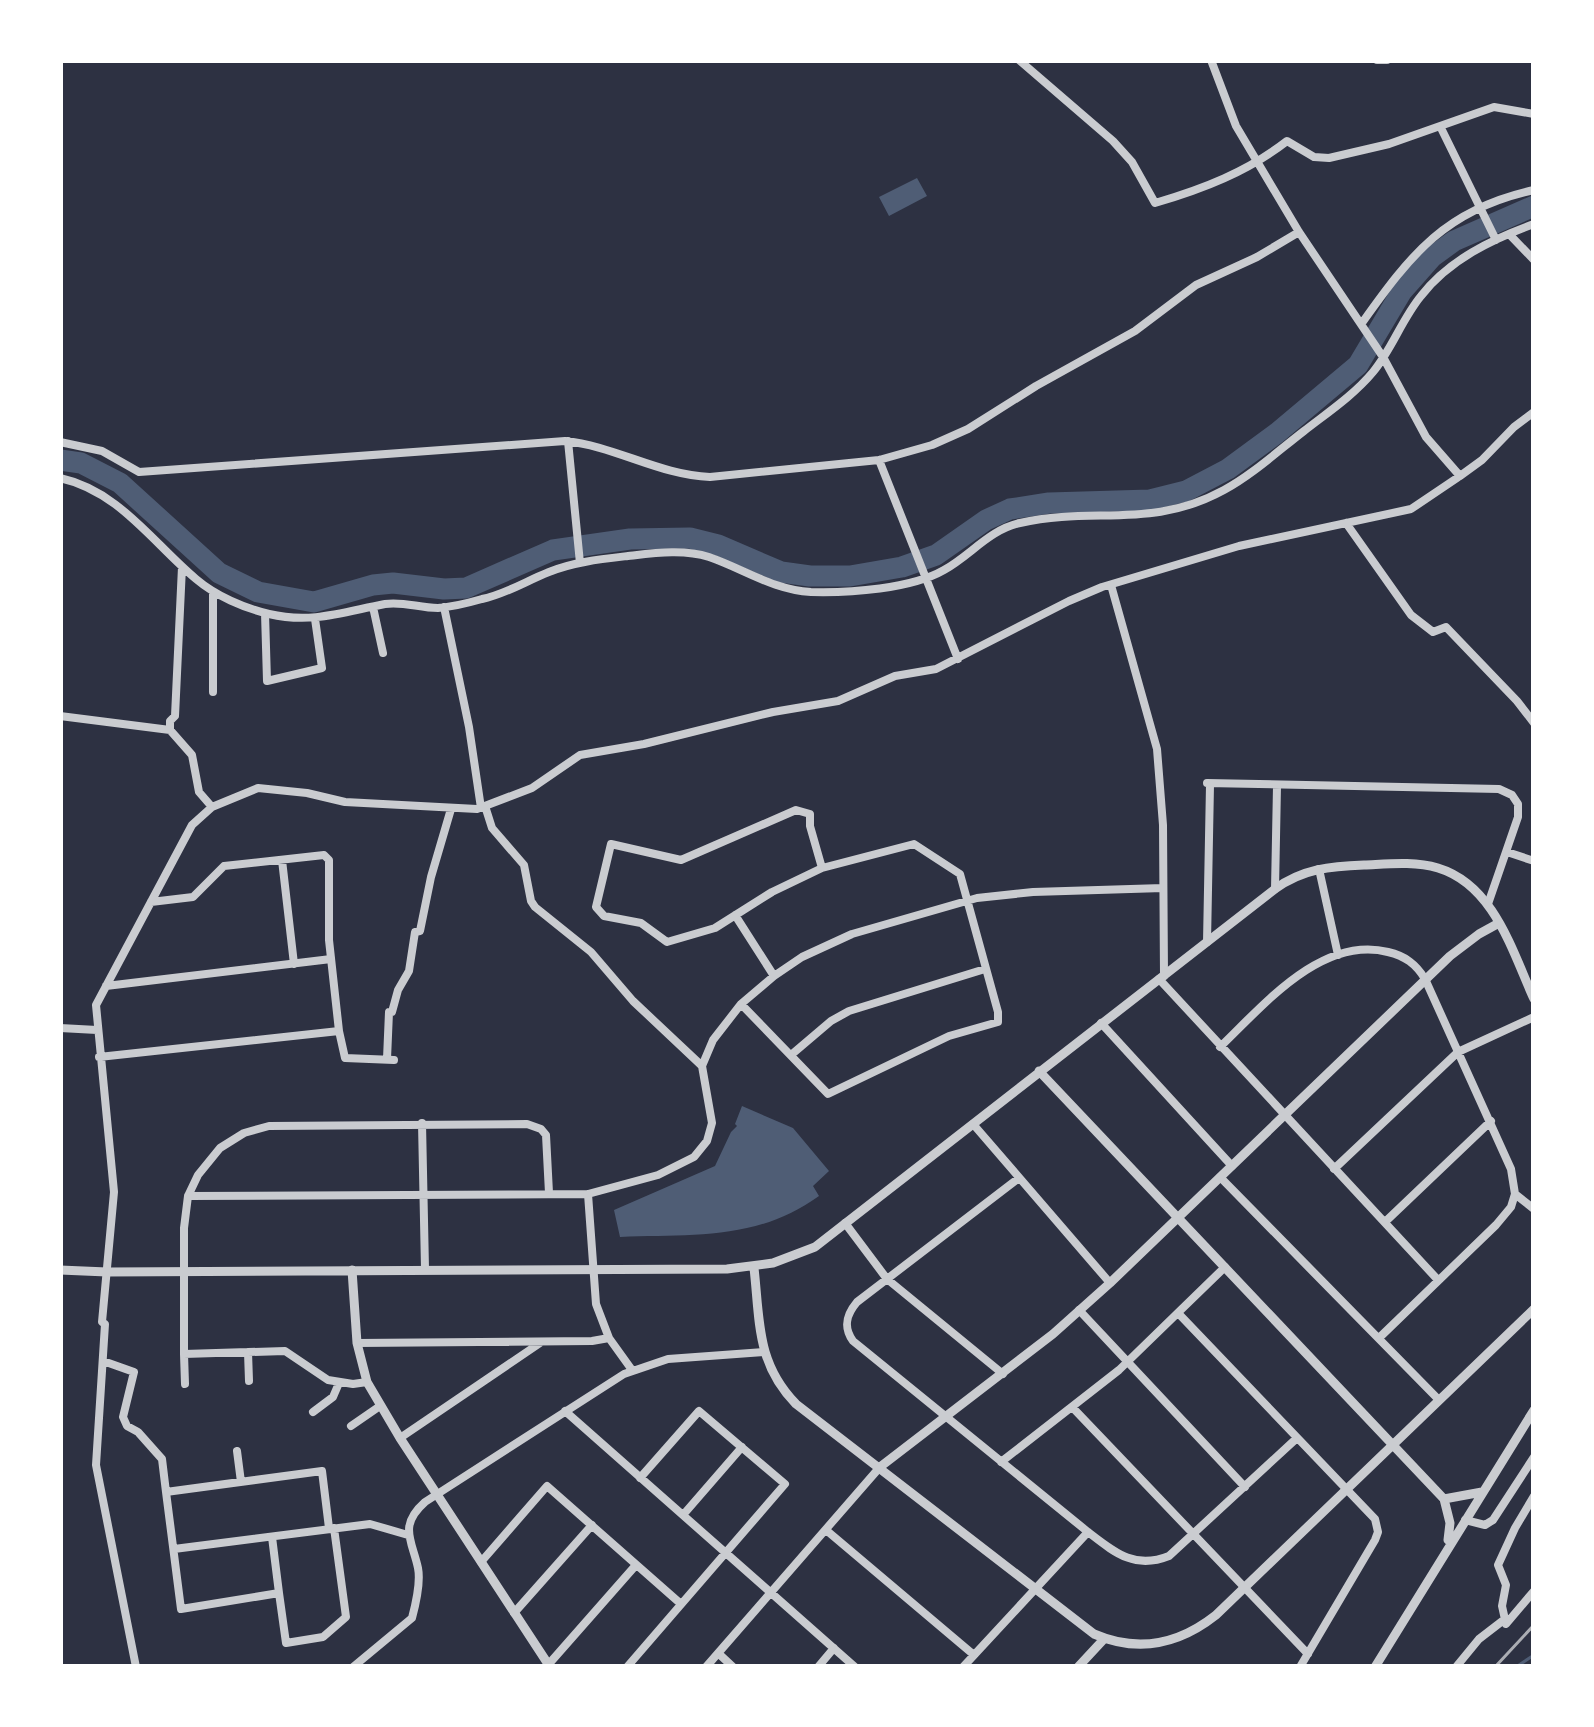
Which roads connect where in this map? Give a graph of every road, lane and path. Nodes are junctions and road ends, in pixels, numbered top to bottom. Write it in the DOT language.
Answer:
graph roads {
  1 [pos="1019,60"];
  2 [pos="1211,60"];
  3 [pos="1377,60"];
  4 [pos="1388,60"];
  5 [pos="1534,114"];
  6 [pos="1442,128"];
  7 [pos="1259,163"];
  8 [pos="1534,190"];
  9 [pos="1483,208"];
  10 [pos="1534,224"];
  11 [pos="1300,232"];
  12 [pos="1509,235"];
  13 [pos="1496,238"];
  14 [pos="1534,260"];
  15 [pos="1363,326"];
  16 [pos="1382,354"];
  17 [pos="1534,412"];
  18 [pos="568,441"];
  19 [pos="60,442"];
  20 [pos="879,460"];
  21 [pos="1460,476"];
  22 [pos="60,478"];
  23 [pos="1346,523"];
  24 [pos="580,561"];
  25 [pos="182,565"];
  26 [pos="926,580"];
  27 [pos="1111,585"];
  28 [pos="213,592"];
  29 [pos="373,607"];
  30 [pos="444,607"];
  31 [pos="265,613"];
  32 [pos="314,619"];
  33 [pos="382,653"];
  34 [pos="958,659"];
  35 [pos="213,692"];
  36 [pos="60,716"];
  37 [pos="1534,722"];
  38 [pos="170,730"];
  39 [pos="1277,786"];
  40 [pos="212,807"];
  41 [pos="483,807"];
  42 [pos="451,809"];
  43 [pos="1507,852"];
  44 [pos="282,860"];
  45 [pos="1534,861"];
  46 [pos="822,868"];
  47 [pos="1319,869"];
  48 [pos="1163,888"];
  49 [pos="1275,889"];
  50 [pos="966,901"];
  51 [pos="149,902"];
  52 [pos="1488,904"];
  53 [pos="735,915"];
  54 [pos="1499,922"];
  55 [pos="1207,942"];
  56 [pos="1338,955"];
  57 [pos="331,959"];
  58 [pos="294,964"];
  59 [pos="986,969"];
  60 [pos="774,976"];
  61 [pos="1161,978"];
  62 [pos="1425,979"];
  63 [pos="104,986"];
  64 [pos="1534,999"];
  65 [pos="741,1004"];
  66 [pos="1534,1017"];
  67 [pos="1101,1023"];
  68 [pos="60,1028"];
  69 [pos="97,1030"];
  70 [pos="339,1030"];
  71 [pos="1220,1047"];
  72 [pos="1458,1052"];
  73 [pos="791,1055"];
  74 [pos="100,1057"];
  75 [pos="702,1066"];
  76 [pos="1040,1071"];
  77 [pos="1283,1115"];
  78 [pos="1491,1121"];
  79 [pos="422,1123"];
  80 [pos="973,1124"];
  81 [pos="1232,1166"];
  82 [pos="1334,1168"];
  83 [pos="1220,1177"];
  84 [pos="1019,1178"];
  85 [pos="549,1193"];
  86 [pos="424,1194"];
  87 [pos="588,1194"];
  88 [pos="1516,1194"];
  89 [pos="188,1196"];
  90 [pos="1534,1209"];
  91 [pos="1177,1217"];
  92 [pos="1385,1222"];
  93 [pos="845,1223"];
  94 [pos="1225,1267"];
  95 [pos="754,1268"];
  96 [pos="60,1270"];
  97 [pos="352,1270"];
  98 [pos="424,1270"];
  99 [pos="592,1270"];
  100 [pos="184,1271"];
  101 [pos="107,1272"];
  102 [pos="887,1279"];
  103 [pos="1438,1280"];
  104 [pos="1110,1282"];
  105 [pos="1534,1309"];
  106 [pos="1079,1310"];
  107 [pos="1178,1313"];
  108 [pos="609,1337"];
  109 [pos="1379,1338"];
  110 [pos="541,1342"];
  111 [pos="357,1343"];
  112 [pos="248,1352"];
  113 [pos="764,1352"];
  114 [pos="184,1354"];
  115 [pos="103,1361"];
  116 [pos="1127,1361"];
  117 [pos="632,1370"];
  118 [pos="1003,1374"];
  119 [pos="249,1381"];
  120 [pos="367,1382"];
  121 [pos="340,1383"];
  122 [pos="185,1384"];
  123 [pos="1439,1400"];
  124 [pos="380,1406"];
  125 [pos="1073,1408"];
  126 [pos="1534,1410"];
  127 [pos="565,1411"];
  128 [pos="313,1412"];
  129 [pos="946,1418"];
  130 [pos="351,1426"];
  131 [pos="400,1438"];
  132 [pos="1297,1438"];
  133 [pos="742,1448"];
  134 [pos="237,1450"];
  135 [pos="1534,1457"];
  136 [pos="1001,1462"];
  137 [pos="880,1467"];
  138 [pos="640,1478"];
  139 [pos="241,1482"];
  140 [pos="1245,1486"];
  141 [pos="1347,1488"];
  142 [pos="166,1492"];
  143 [pos="1482,1492"];
  144 [pos="438,1495"];
  145 [pos="1534,1496"];
  146 [pos="1444,1498"];
  147 [pos="683,1515"];
  148 [pos="1465,1520"];
  149 [pos="592,1525"];
  150 [pos="332,1528"];
  151 [pos="826,1531"];
  152 [pos="1088,1532"];
  153 [pos="1194,1534"];
  154 [pos="407,1535"];
  155 [pos="272,1537"];
  156 [pos="174,1549"];
  157 [pos="1446,1550"];
  158 [pos="725,1553"];
  159 [pos="481,1562"];
  160 [pos="636,1564"];
  161 [pos="1244,1586"];
  162 [pos="1036,1589"];
  163 [pos="1534,1591"];
  164 [pos="772,1592"];
  165 [pos="279,1593"];
  166 [pos="681,1604"];
  167 [pos="514,1613"];
  168 [pos="1505,1619"];
  169 [pos="1104,1639"];
  170 [pos="834,1648"];
  171 [pos="718,1654"];
  172 [pos="1309,1654"];
  173 [pos="974,1655"];
  174 [pos="549,1666"];
  175 [pos="136,1667"];
  176 [pos="353,1667"];
  177 [pos="627,1667"];
  178 [pos="706,1667"];
  179 [pos="734,1667"];
  180 [pos="818,1667"];
  181 [pos="855,1667"];
  182 [pos="963,1667"];
  183 [pos="1078,1667"];
  184 [pos="1300,1667"];
  185 [pos="1375,1667"];
  186 [pos="1456,1667"];
  1 -- 7 [label="street"];
  2 -- 7 [label="street"];
  3 -- 4 [label="street"];
  5 -- 6 [label="street"];
  6 -- 7 [label="street"];
  6 -- 9 [label="street"];
  7 -- 11 [label="street"];
  8 -- 9 [label="street"];
  9 -- 13 [label="street"];
  9 -- 15 [label="street"];
  10 -- 12 [label="street"];
  11 -- 15 [label="street"];
  11 -- 20 [label="street"];
  12 -- 13 [label="street"];
  12 -- 14 [label="street"];
  13 -- 16 [label="street"];
  15 -- 16 [label="street"];
  16 -- 21 [label="street"];
  16 -- 26 [label="street"];
  17 -- 21 [label="street"];
  18 -- 19 [label="street"];
  18 -- 20 [label="street"];
  18 -- 24 [label="street"];
  20 -- 26 [label="street"];
  21 -- 23 [label="street"];
  22 -- 25 [label="street"];
  23 -- 27 [label="street"];
  23 -- 37 [label="street"];
  24 -- 26 [label="street"];
  24 -- 30 [label="street"];
  25 -- 28 [label="street"];
  25 -- 38 [label="street"];
  26 -- 34 [label="street"];
  27 -- 34 [label="street"];
  27 -- 48 [label="street"];
  28 -- 31 [label="street"];
  28 -- 35 [label="street"];
  29 -- 30 [label="street"];
  29 -- 32 [label="street"];
  29 -- 33 [label="street"];
  30 -- 41 [label="street"];
  31 -- 32 [label="street"];
  31 -- 32 [label="street"];
  34 -- 41 [label="street"];
  36 -- 38 [label="street"];
  38 -- 40 [label="street"];
  39 -- 43 [label="street"];
  39 -- 49 [label="street"];
  39 -- 55 [label="street"];
  40 -- 42 [label="street"];
  40 -- 51 [label="street"];
  41 -- 42 [label="street"];
  41 -- 75 [label="street"];
  42 -- 70 [label="street"];
  43 -- 45 [label="street"];
  43 -- 52 [label="street"];
  44 -- 51 [label="street"];
  44 -- 57 [label="street"];
  44 -- 58 [label="street"];
  46 -- 50 [label="street"];
  46 -- 53 [label="street"];
  46 -- 53 [label="street"];
  47 -- 49 [label="street"];
  47 -- 52 [label="street"];
  47 -- 56 [label="street"];
  48 -- 50 [label="street"];
  48 -- 61 [label="street"];
  49 -- 55 [label="street"];
  50 -- 59 [label="street"];
  50 -- 60 [label="street"];
  51 -- 63 [label="street"];
  52 -- 54 [label="street"];
  53 -- 60 [label="street"];
  54 -- 62 [label="street"];
  54 -- 64 [label="street"];
  55 -- 61 [label="street"];
  56 -- 62 [label="street"];
  56 -- 71 [label="street"];
  57 -- 58 [label="street"];
  57 -- 70 [label="street"];
  58 -- 63 [label="street"];
  59 -- 73 [label="street"];
  59 -- 73 [label="street"];
  60 -- 65 [label="street"];
  61 -- 67 [label="street"];
  61 -- 71 [label="street"];
  62 -- 72 [label="street"];
  62 -- 77 [label="street"];
  63 -- 69 [label="street"];
  65 -- 73 [label="street"];
  65 -- 75 [label="street"];
  66 -- 72 [label="street"];
  67 -- 76 [label="street"];
  67 -- 81 [label="street"];
  68 -- 69 [label="street"];
  69 -- 74 [label="street"];
  70 -- 74 [label="street"];
  71 -- 77 [label="street"];
  72 -- 78 [label="street"];
  72 -- 82 [label="street"];
  74 -- 101 [label="street"];
  75 -- 87 [label="street"];
  76 -- 80 [label="street"];
  76 -- 91 [label="street"];
  77 -- 81 [label="street"];
  77 -- 82 [label="street"];
  78 -- 88 [label="street"];
  78 -- 92 [label="street"];
  79 -- 85 [label="street"];
  79 -- 86 [label="street"];
  79 -- 89 [label="street"];
  80 -- 84 [label="street"];
  80 -- 93 [label="street"];
  81 -- 83 [label="street"];
  82 -- 92 [label="street"];
  83 -- 91 [label="street"];
  83 -- 109 [label="street"];
  84 -- 102 [label="street"];
  84 -- 104 [label="street"];
  85 -- 86 [label="street"];
  85 -- 87 [label="street"];
  86 -- 89 [label="street"];
  86 -- 98 [label="street"];
  87 -- 99 [label="street"];
  88 -- 90 [label="street"];
  88 -- 103 [label="street"];
  89 -- 100 [label="street"];
  91 -- 94 [label="street"];
  91 -- 104 [label="street"];
  92 -- 103 [label="street"];
  93 -- 95 [label="street"];
  93 -- 102 [label="street"];
  94 -- 107 [label="street"];
  94 -- 146 [label="street"];
  95 -- 99 [label="street"];
  95 -- 113 [label="street"];
  96 -- 101 [label="street"];
  97 -- 98 [label="street"];
  97 -- 100 [label="street"];
  97 -- 111 [label="street"];
  98 -- 99 [label="street"];
  99 -- 108 [label="street"];
  100 -- 101 [label="street"];
  100 -- 114 [label="street"];
  101 -- 115 [label="street"];
  102 -- 118 [label="street"];
  102 -- 129 [label="street"];
  103 -- 109 [label="street"];
  104 -- 106 [label="street"];
  105 -- 123 [label="street"];
  106 -- 116 [label="street"];
  106 -- 118 [label="street"];
  107 -- 116 [label="street"];
  107 -- 132 [label="street"];
  108 -- 110 [label="street"];
  108 -- 117 [label="street"];
  109 -- 123 [label="street"];
  110 -- 111 [label="street"];
  110 -- 131 [label="street"];
  111 -- 120 [label="street"];
  112 -- 114 [label="street"];
  112 -- 119 [label="street"];
  112 -- 121 [label="street"];
  113 -- 117 [label="street"];
  113 -- 137 [label="street"];
  114 -- 122 [label="street"];
  115 -- 142 [label="street"];
  115 -- 175 [label="street"];
  116 -- 125 [label="street"];
  116 -- 140 [label="street"];
  117 -- 127 [label="street"];
  118 -- 129 [label="street"];
  120 -- 121 [label="street"];
  120 -- 124 [label="street"];
  121 -- 128 [label="street"];
  123 -- 141 [label="street"];
  124 -- 130 [label="street"];
  124 -- 131 [label="street"];
  125 -- 136 [label="street"];
  125 -- 153 [label="street"];
  126 -- 143 [label="street"];
  127 -- 138 [label="street"];
  127 -- 144 [label="street"];
  129 -- 136 [label="street"];
  129 -- 137 [label="street"];
  131 -- 144 [label="street"];
  132 -- 140 [label="street"];
  132 -- 141 [label="street"];
  133 -- 138 [label="street"];
  133 -- 147 [label="street"];
  133 -- 158 [label="street"];
  134 -- 139 [label="street"];
  135 -- 148 [label="street"];
  136 -- 152 [label="street"];
  137 -- 151 [label="street"];
  137 -- 162 [label="street"];
  138 -- 147 [label="street"];
  139 -- 142 [label="street"];
  139 -- 150 [label="street"];
  140 -- 153 [label="street"];
  141 -- 161 [label="street"];
  141 -- 172 [label="street"];
  142 -- 156 [label="street"];
  143 -- 146 [label="street"];
  143 -- 148 [label="street"];
  144 -- 154 [label="street"];
  144 -- 159 [label="street"];
  145 -- 168 [label="street"];
  146 -- 157 [label="street"];
  147 -- 158 [label="street"];
  148 -- 157 [label="street"];
  149 -- 159 [label="street"];
  149 -- 160 [label="street"];
  149 -- 167 [label="street"];
  150 -- 154 [label="street"];
  150 -- 155 [label="street"];
  150 -- 165 [label="street"];
  151 -- 164 [label="street"];
  151 -- 173 [label="street"];
  152 -- 153 [label="street"];
  152 -- 162 [label="street"];
  153 -- 161 [label="street"];
  154 -- 176 [label="street"];
  155 -- 156 [label="street"];
  155 -- 165 [label="street"];
  156 -- 165 [label="street"];
  157 -- 185 [label="street"];
  158 -- 164 [label="street"];
  158 -- 166 [label="street"];
  159 -- 167 [label="street"];
  160 -- 166 [label="street"];
  160 -- 174 [label="street"];
  161 -- 169 [label="street"];
  161 -- 172 [label="street"];
  162 -- 169 [label="street"];
  162 -- 173 [label="street"];
  163 -- 168 [label="street"];
  164 -- 170 [label="street"];
  164 -- 171 [label="street"];
  166 -- 177 [label="street"];
  167 -- 174 [label="street"];
  168 -- 186 [label="street"];
  169 -- 183 [label="street"];
  170 -- 180 [label="street"];
  170 -- 181 [label="street"];
  171 -- 178 [label="street"];
  171 -- 179 [label="street"];
  172 -- 184 [label="street"];
  173 -- 182 [label="street"];
}
